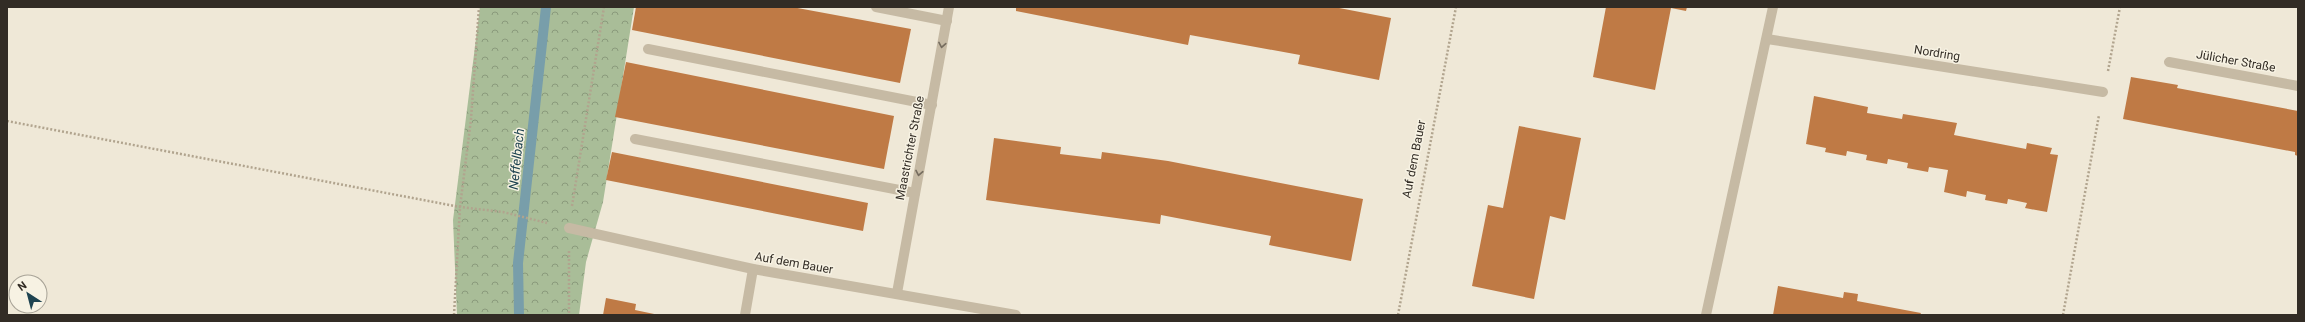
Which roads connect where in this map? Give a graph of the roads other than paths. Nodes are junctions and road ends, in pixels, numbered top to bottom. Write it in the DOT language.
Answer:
graph roads {
  1 [pos="876,7"];
  2 [pos="950,7"];
  3 [pos="1773,7"];
  4 [pos="947,21"];
  5 [pos="1767,39"];
  6 [pos="648,49"];
  7 [pos="2169,62"];
  8 [pos="2298,86"];
  9 [pos="2103,92"];
  10 [pos="932,105"];
  11 [pos="636,139"];
  12 [pos="915,193"];
  13 [pos="569,228"];
  14 [pos="753,269"];
  15 [pos="897,293"];
  16 [pos="745,315"];
  17 [pos="1016,315"];
  18 [pos="1706,315"];
  1 -- 4 [label="street"];
  2 -- 4 [label="street, Maastrichter Straße"];
  3 -- 5 [label="street"];
  4 -- 10 [label="street, Maastrichter Straße, one-way"];
  5 -- 9 [label="street, Nordring"];
  5 -- 18 [label="street"];
  6 -- 10 [label="street"];
  7 -- 8 [label="street, Jülicher Straße"];
  10 -- 12 [label="street, Maastrichter Straße, one-way"];
  11 -- 12 [label="street"];
  12 -- 15 [label="street, Maastrichter Straße"];
  13 -- 14 [label="street, Auf dem Bauer"];
  14 -- 15 [label="street, Auf dem Bauer"];
  14 -- 16 [label="street"];
  15 -- 17 [label="street, Auf dem Bauer"];
}
